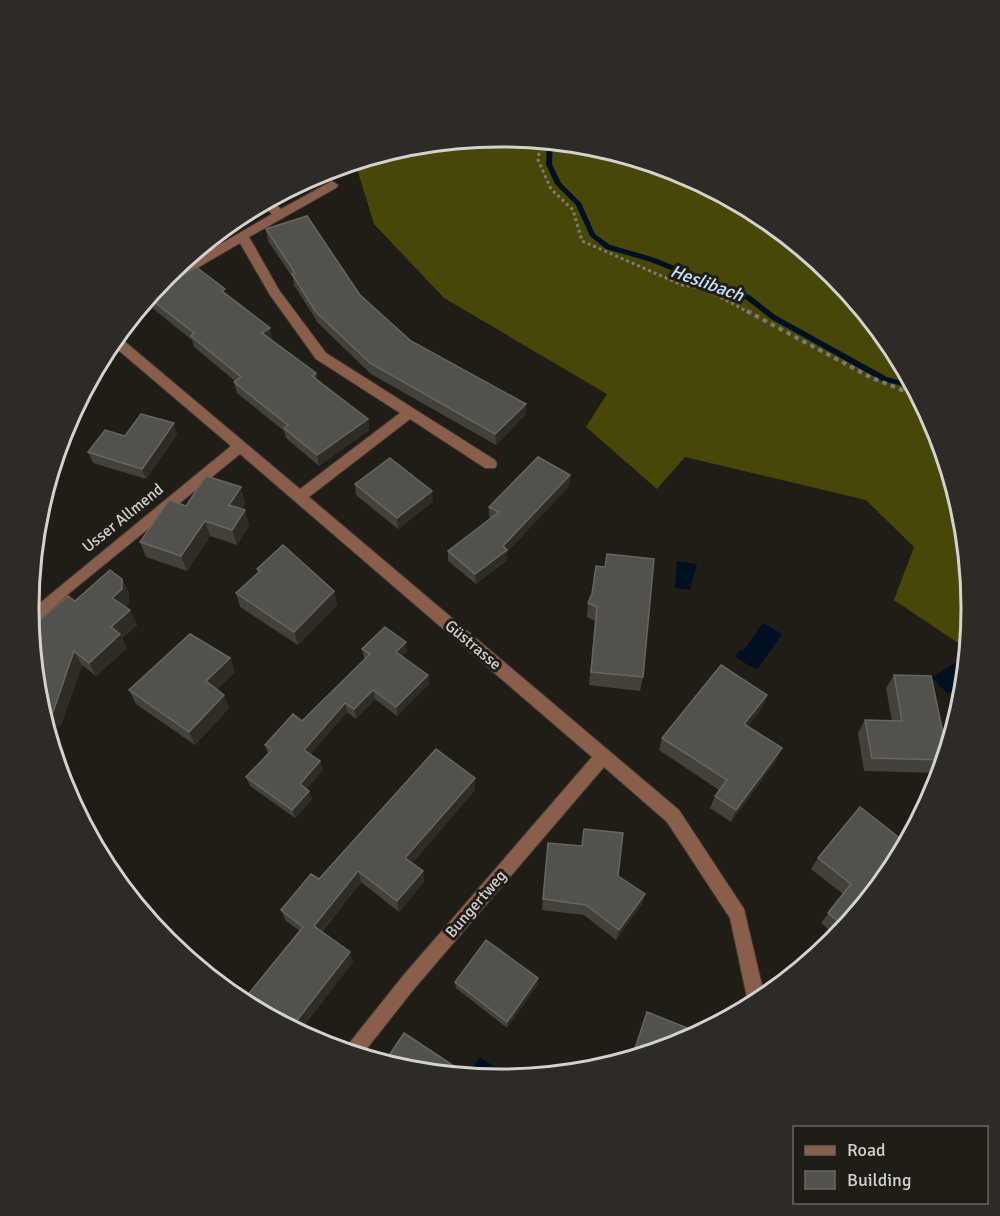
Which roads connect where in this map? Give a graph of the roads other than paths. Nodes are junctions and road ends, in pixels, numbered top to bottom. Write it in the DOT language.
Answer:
graph roads {
  1 [pos="332,185"];
  2 [pos="272,208"];
  3 [pos="280,214"];
  4 [pos="243,237"];
  5 [pos="189,268"];
  6 [pos="122,345"];
  7 [pos="408,414"];
  8 [pos="240,446"];
  9 [pos="490,464"];
  10 [pos="298,498"];
  11 [pos="39,612"];
  12 [pos="603,756"];
  13 [pos="755,992"];
  14 [pos="357,1046"];
  1 -- 3 [label="street"];
  2 -- 3 [label="street"];
  3 -- 4 [label="street"];
  4 -- 5 [label="street"];
  4 -- 7 [label="street"];
  6 -- 8 [label="street, Güstrasse"];
  7 -- 9 [label="street"];
  7 -- 10 [label="street"];
  8 -- 10 [label="street, Güstrasse"];
  8 -- 11 [label="street, Usser Allmend"];
  10 -- 12 [label="street, Güstrasse"];
  12 -- 13 [label="street, Güstrasse"];
  12 -- 14 [label="street, Bungertweg"];
}
